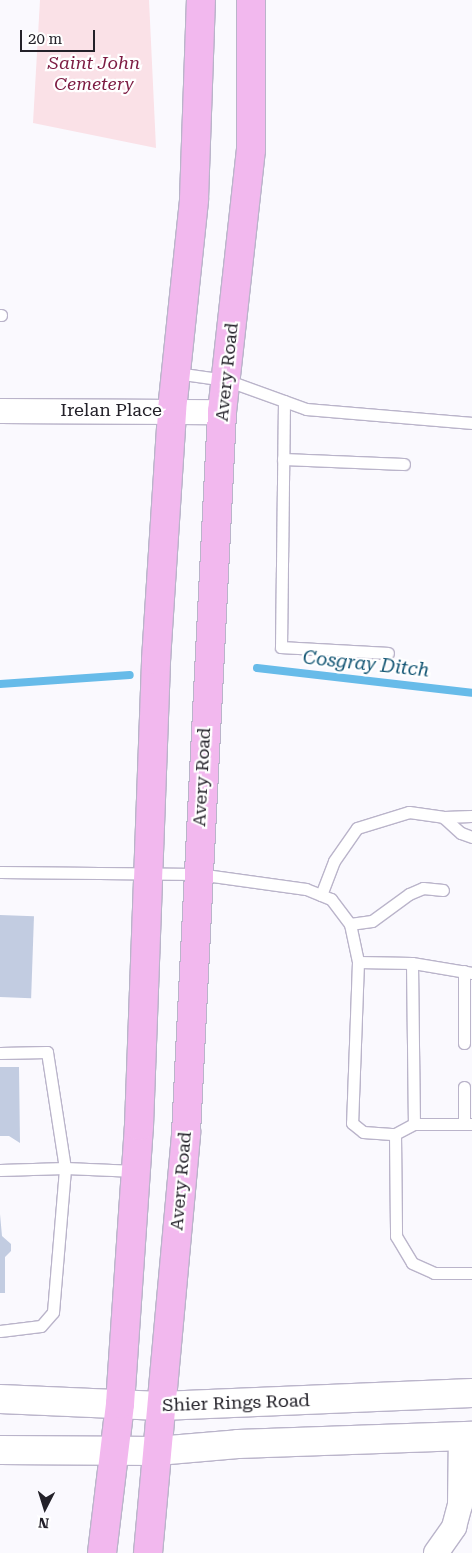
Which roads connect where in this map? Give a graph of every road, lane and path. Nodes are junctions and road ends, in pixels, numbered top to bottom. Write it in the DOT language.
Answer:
graph roads {
  1 [pos="200,0"];
  2 [pos="251,0"];
  3 [pos="176,373"];
  4 [pos="226,380"];
  5 [pos="284,401"];
  6 [pos="172,410"];
  7 [pos="0,411"];
  8 [pos="222,412"];
  9 [pos="472,423"];
  10 [pos="283,458"];
  11 [pos="404,464"];
  12 [pos="388,653"];
  13 [pos="472,816"];
  14 [pos="443,817"];
  15 [pos="472,837"];
  16 [pos="0,872"];
  17 [pos="148,872"];
  18 [pos="198,874"];
  19 [pos="443,890"];
  20 [pos="321,895"];
  21 [pos="350,924"];
  22 [pos="358,962"];
  23 [pos="412,963"];
  24 [pos="468,972"];
  25 [pos="464,1043"];
  26 [pos="0,1053"];
  27 [pos="464,1087"];
  28 [pos="414,1124"];
  29 [pos="468,1124"];
  30 [pos="395,1134"];
  31 [pos="65,1168"];
  32 [pos="0,1170"];
  33 [pos="136,1170"];
  34 [pos="472,1273"];
  35 [pos="0,1331"];
  36 [pos="472,1393"];
  37 [pos="0,1399"];
  38 [pos="161,1406"];
  39 [pos="119,1409"];
  40 [pos="0,1411"];
  41 [pos="466,1436"];
  42 [pos="0,1450"];
  43 [pos="157,1451"];
  44 [pos="114,1452"];
  45 [pos="438,1552"];
  46 [pos="102,1553"];
  47 [pos="148,1553"];
  1 -- 3 [label="main road"];
  2 -- 4 [label="main road, Avery Road"];
  3 -- 4 [label="lane"];
  3 -- 6 [label="main road"];
  4 -- 5 [label="lane"];
  4 -- 8 [label="main road, Avery Road"];
  5 -- 9 [label="lane"];
  5 -- 10 [label="lane"];
  6 -- 7 [label="street, Irelan Place"];
  6 -- 8 [label="street, Irelan Place"];
  6 -- 17 [label="main road"];
  8 -- 18 [label="main road, Avery Road"];
  10 -- 11 [label="lane"];
  10 -- 12 [label="lane"];
  13 -- 14 [label="lane"];
  14 -- 15 [label="lane"];
  14 -- 20 [label="lane"];
  16 -- 17 [label="lane"];
  17 -- 18 [label="lane"];
  17 -- 33 [label="main road"];
  18 -- 20 [label="lane"];
  18 -- 38 [label="main road, Avery Road"];
  19 -- 21 [label="lane"];
  20 -- 21 [label="lane"];
  21 -- 22 [label="lane"];
  22 -- 23 [label="lane"];
  22 -- 30 [label="lane"];
  23 -- 24 [label="lane"];
  23 -- 28 [label="lane"];
  24 -- 25 [label="lane"];
  26 -- 31 [label="lane"];
  27 -- 29 [label="lane"];
  28 -- 29 [label="lane"];
  28 -- 30 [label="lane"];
  30 -- 34 [label="lane"];
  31 -- 32 [label="lane"];
  31 -- 33 [label="lane"];
  31 -- 35 [label="lane"];
  33 -- 39 [label="main road"];
  36 -- 38 [label="main road, Shier Rings Road"];
  37 -- 39 [label="main road, Shier Rings Road"];
  38 -- 39 [label="main road, Shier Rings Road"];
  38 -- 43 [label="main road, Avery Road"];
  39 -- 40 [label="main road"];
  39 -- 44 [label="main road"];
  41 -- 43 [label="main road"];
  41 -- 45 [label="street"];
  42 -- 44 [label="main road"];
  43 -- 44 [label="main road"];
  43 -- 47 [label="main road, Avery Road"];
  44 -- 46 [label="main road"];
}
